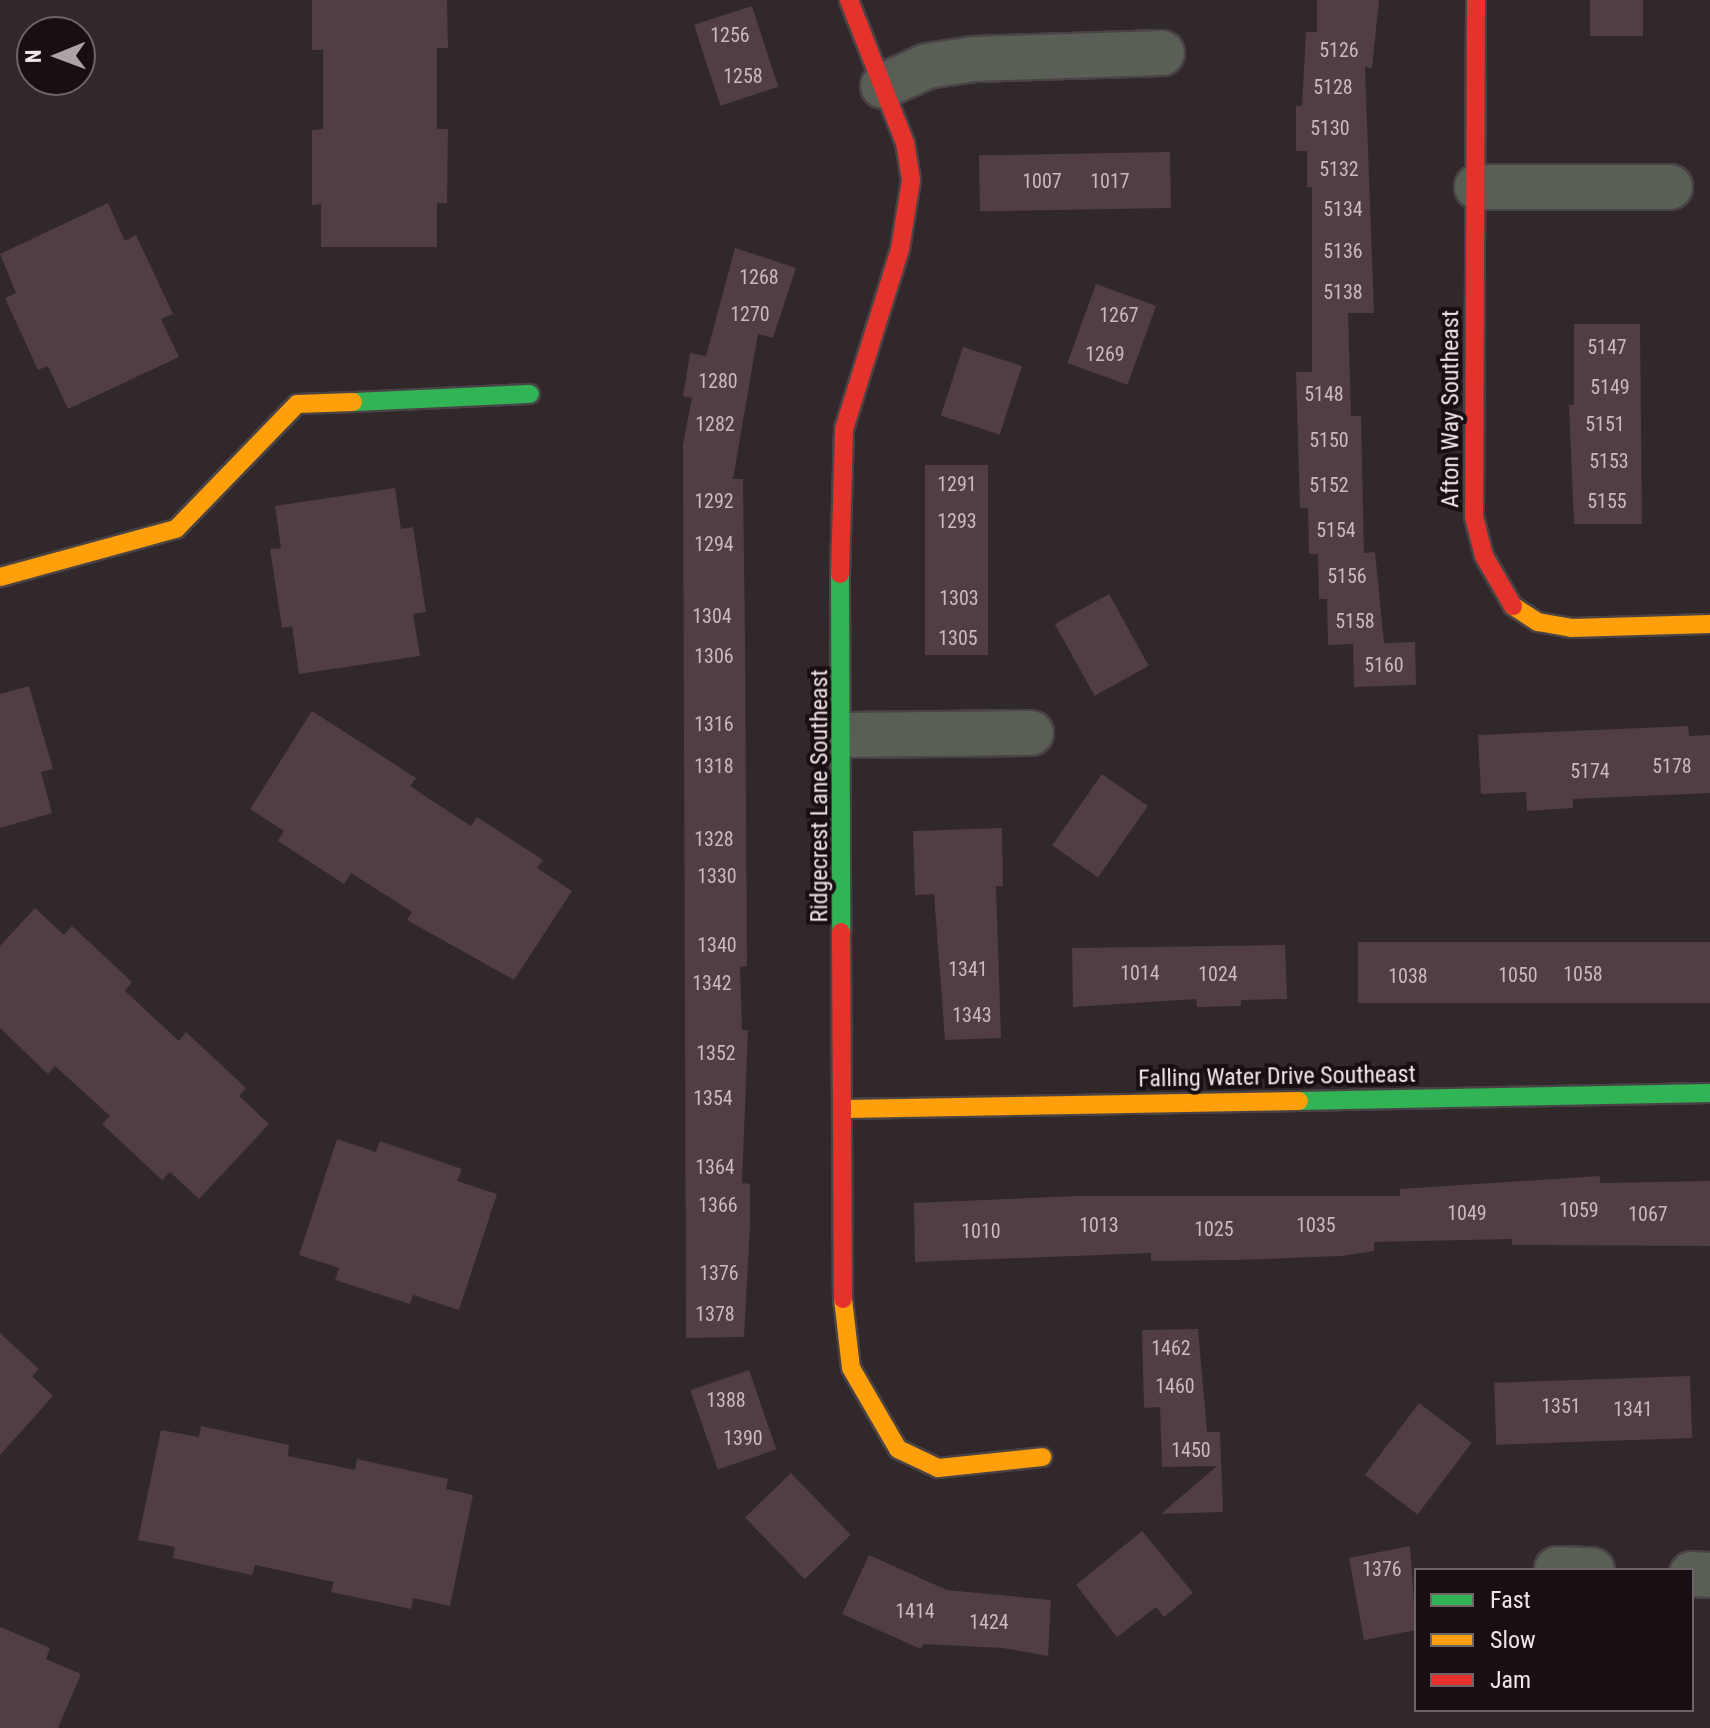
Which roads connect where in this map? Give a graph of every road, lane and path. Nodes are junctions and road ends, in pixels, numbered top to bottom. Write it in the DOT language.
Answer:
graph roads {
  1 [pos="849,0"];
  2 [pos="1476,0"];
  3 [pos="1162,53"];
  4 [pos="883,86"];
  5 [pos="1477,187"];
  6 [pos="1670,187"];
  7 [pos="530,394"];
  8 [pos="0,577"];
  9 [pos="1710,624"];
  10 [pos="1031,733"];
  11 [pos="845,735"];
  12 [pos="1710,1093"];
  13 [pos="845,1109"];
  14 [pos="1042,1457"];
  1 -- 4 [label="street, Ridgecrest Lane Southeast"];
  2 -- 5 [label="street, Afton Way Southeast"];
  3 -- 4 [label="street"];
  4 -- 11 [label="street, Ridgecrest Lane Southeast"];
  5 -- 6 [label="street"];
  5 -- 9 [label="street, Afton Way Southeast"];
  7 -- 8 [label="street"];
  10 -- 11 [label="street"];
  11 -- 13 [label="street, Ridgecrest Lane Southeast"];
  12 -- 13 [label="street, Falling Water Drive Southeast"];
  13 -- 14 [label="street, Ridgecrest Lane Southeast"];
}
